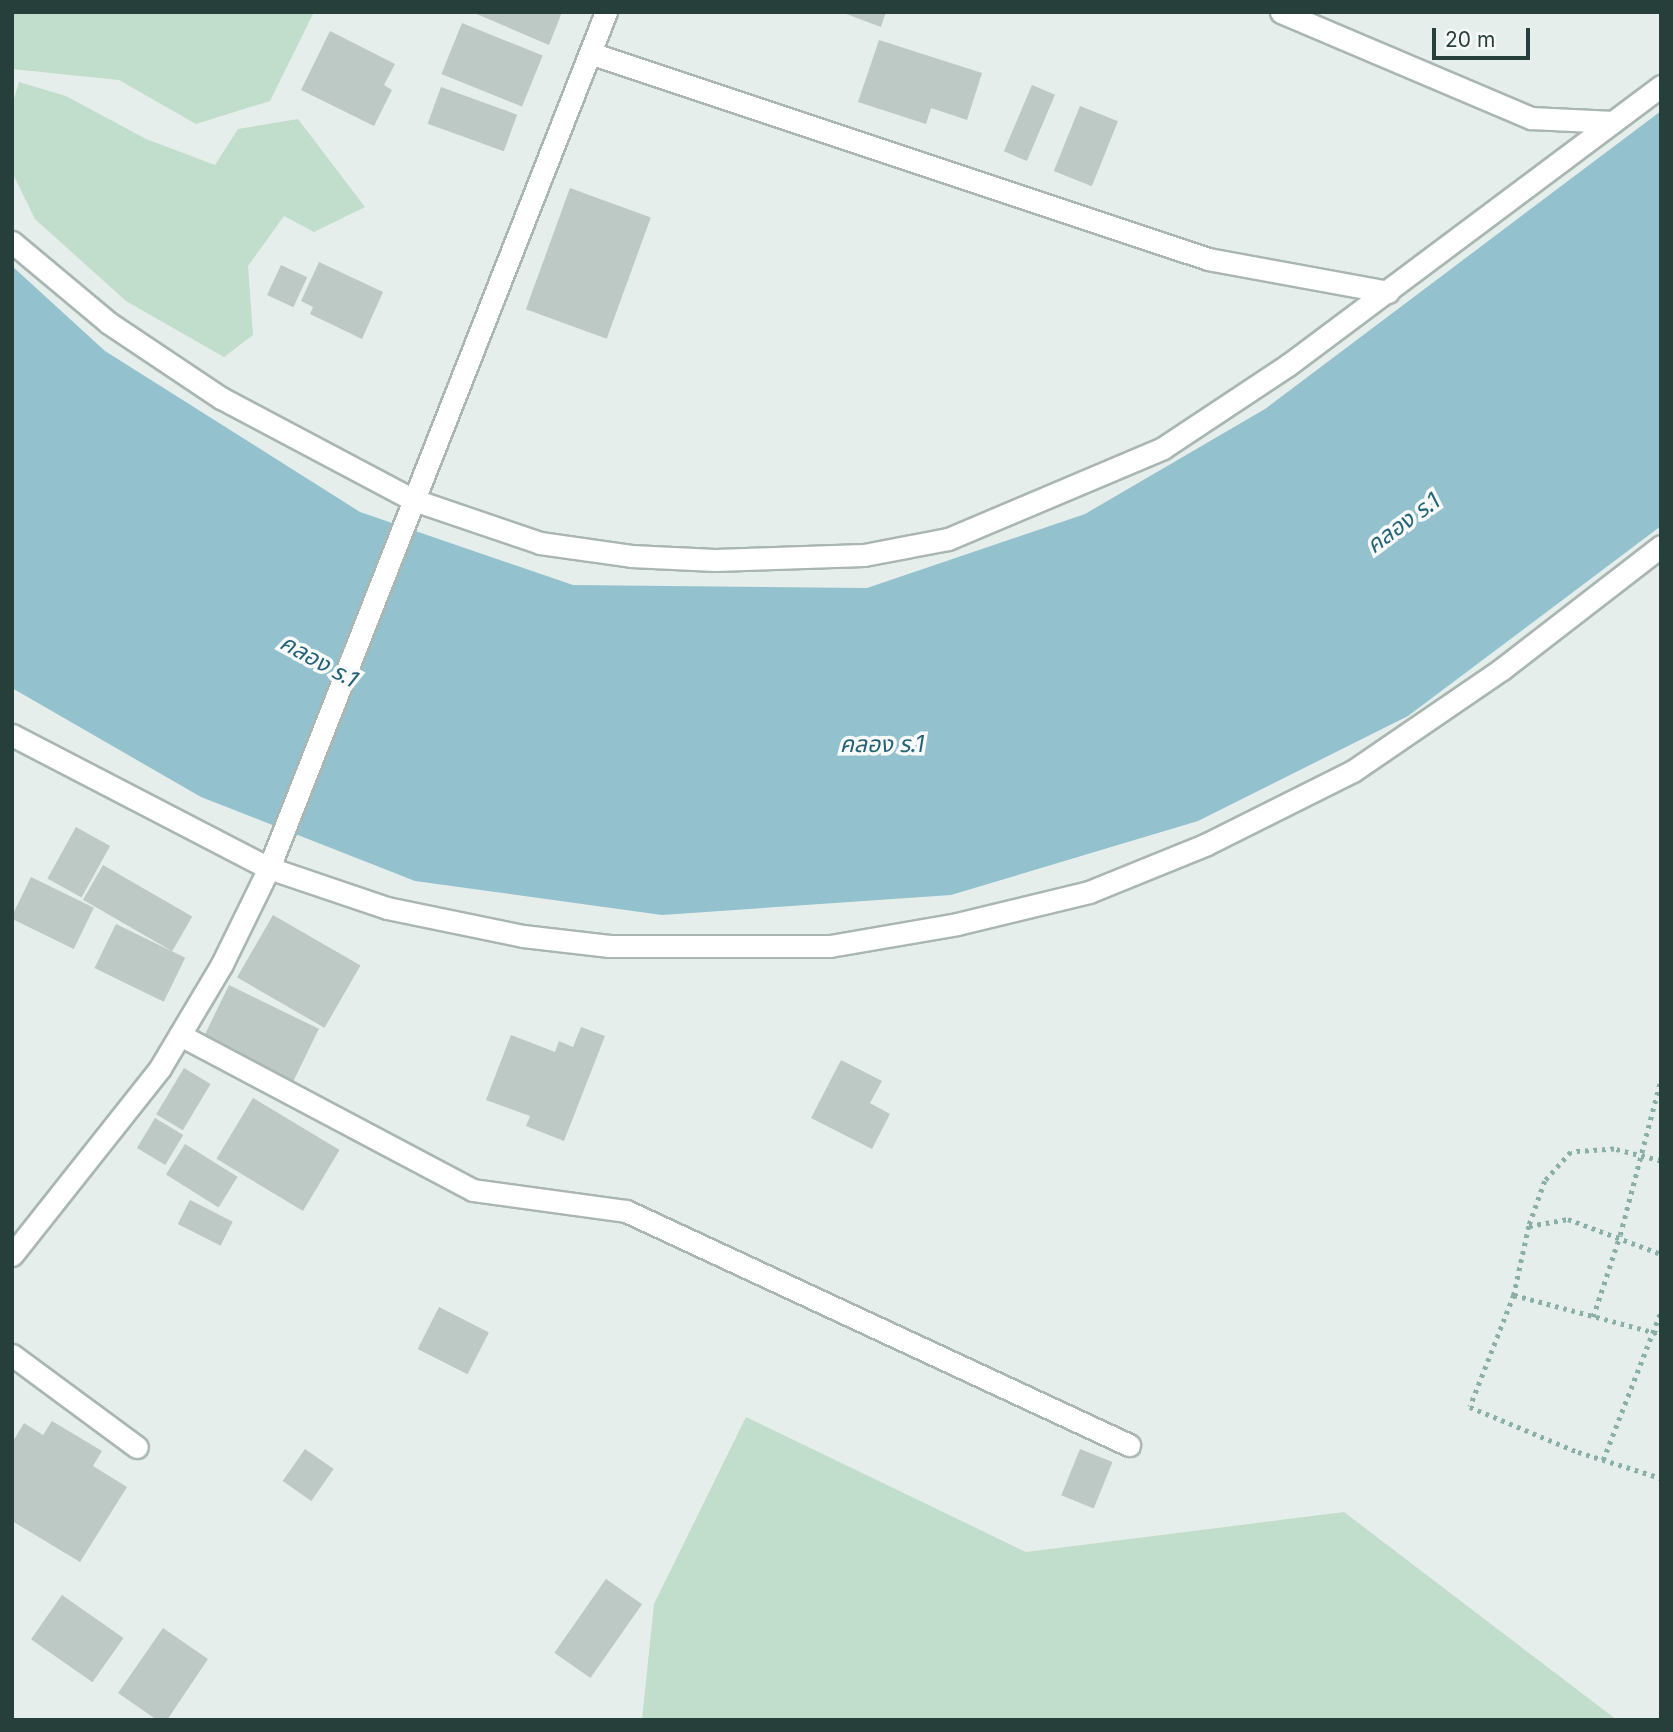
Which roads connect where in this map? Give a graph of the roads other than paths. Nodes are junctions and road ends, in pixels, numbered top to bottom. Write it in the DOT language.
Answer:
graph roads {
  1 [pos="606,12"];
  2 [pos="1281,12"];
  3 [pos="590,53"];
  4 [pos="1661,86"];
  5 [pos="1613,122"];
  6 [pos="12,242"];
  7 [pos="1388,292"];
  8 [pos="414,500"];
  9 [pos="1661,546"];
  10 [pos="12,735"];
  11 [pos="269,867"];
  12 [pos="180,1035"];
  13 [pos="12,1255"];
  14 [pos="12,1355"];
  15 [pos="1129,1445"];
  16 [pos="137,1447"];
  1 -- 3 [label="street"];
  2 -- 5 [label="street"];
  3 -- 7 [label="street"];
  3 -- 8 [label="street"];
  4 -- 5 [label="street"];
  5 -- 7 [label="street"];
  6 -- 8 [label="street"];
  7 -- 8 [label="street"];
  8 -- 11 [label="street"];
  9 -- 11 [label="street"];
  10 -- 11 [label="street"];
  11 -- 12 [label="street"];
  12 -- 13 [label="street"];
  12 -- 15 [label="street"];
  14 -- 16 [label="street"];
}
